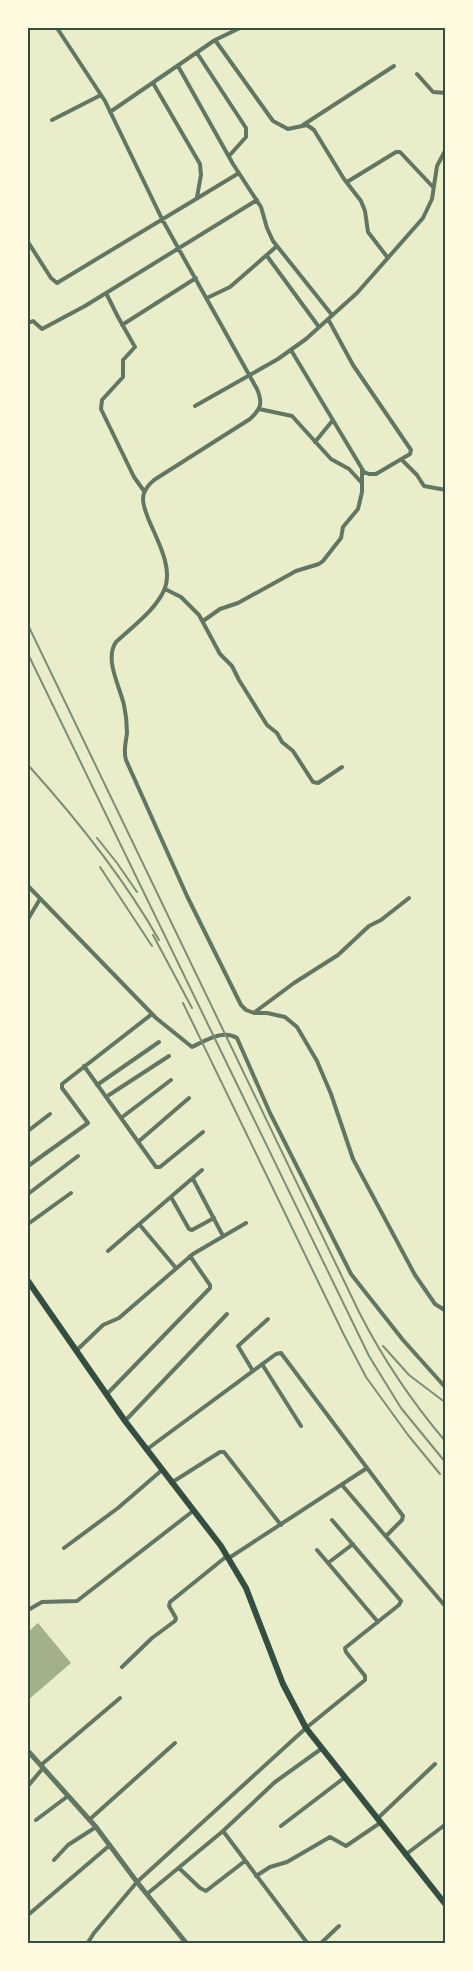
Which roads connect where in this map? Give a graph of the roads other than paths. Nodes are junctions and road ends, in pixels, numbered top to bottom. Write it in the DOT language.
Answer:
graph roads {
  1 [pos="57,28"];
  2 [pos="240,28"];
  3 [pos="216,40"];
  4 [pos="197,53"];
  5 [pos="178,66"];
  6 [pos="394,66"];
  7 [pos="417,74"];
  8 [pos="153,83"];
  9 [pos="446,93"];
  10 [pos="101,95"];
  11 [pos="110,112"];
  12 [pos="52,120"];
  13 [pos="301,126"];
  14 [pos="446,150"];
  15 [pos="229,156"];
  16 [pos="239,173"];
  17 [pos="347,182"];
  18 [pos="434,187"];
  19 [pos="197,197"];
  20 [pos="257,200"];
  21 [pos="162,219"];
  22 [pos="28,242"];
  23 [pos="278,246"];
  24 [pos="179,248"];
  25 [pos="267,256"];
  26 [pos="388,258"];
  27 [pos="196,278"];
  28 [pos="106,293"];
  29 [pos="207,298"];
  30 [pos="332,315"];
  31 [pos="328,319"];
  32 [pos="28,323"];
  33 [pos="122,325"];
  34 [pos="319,327"];
  35 [pos="291,350"];
  36 [pos="250,376"];
  37 [pos="195,406"];
  38 [pos="259,409"];
  39 [pos="333,420"];
  40 [pos="316,442"];
  41 [pos="402,460"];
  42 [pos="362,469"];
  43 [pos="362,482"];
  44 [pos="446,490"];
  45 [pos="144,491"];
  46 [pos="165,589"];
  47 [pos="203,622"];
  48 [pos="342,767"];
  49 [pos="28,886"];
  50 [pos="409,898"];
  51 [pos="40,899"];
  52 [pos="28,919"];
  53 [pos="254,1013"];
  54 [pos="152,1014"];
  55 [pos="159,1042"];
  56 [pos="169,1056"];
  57 [pos="84,1066"];
  58 [pos="171,1080"];
  59 [pos="97,1085"];
  60 [pos="106,1097"];
  61 [pos="189,1098"];
  62 [pos="50,1114"];
  63 [pos="121,1118"];
  64 [pos="28,1131"];
  65 [pos="203,1132"];
  66 [pos="138,1142"];
  67 [pos="78,1156"];
  68 [pos="28,1166"];
  69 [pos="202,1170"];
  70 [pos="192,1178"];
  71 [pos="70,1193"];
  72 [pos="28,1194"];
  73 [pos="171,1197"];
  74 [pos="214,1218"];
  75 [pos="246,1223"];
  76 [pos="28,1224"];
  77 [pos="139,1224"];
  78 [pos="223,1236"];
  79 [pos="108,1251"];
  80 [pos="190,1256"];
  81 [pos="176,1268"];
  82 [pos="28,1281"];
  83 [pos="446,1311"];
  84 [pos="227,1314"];
  85 [pos="268,1319"];
  86 [pos="77,1350"];
  87 [pos="262,1364"];
  88 [pos="253,1371"];
  89 [pos="446,1388"];
  90 [pos="107,1394"];
  91 [pos="125,1421"];
  92 [pos="301,1426"];
  93 [pos="146,1450"];
  94 [pos="367,1468"];
  95 [pos="162,1470"];
  96 [pos="171,1483"];
  97 [pos="342,1485"];
  98 [pos="193,1511"];
  99 [pos="332,1520"];
  100 [pos="281,1525"];
  101 [pos="386,1536"];
  102 [pos="353,1544"];
  103 [pos="64,1548"];
  104 [pos="317,1550"];
  105 [pos="228,1557"];
  106 [pos="328,1563"];
  107 [pos="446,1607"];
  108 [pos="28,1610"];
  109 [pos="378,1622"];
  110 [pos="122,1667"];
  111 [pos="120,1698"];
  112 [pos="306,1728"];
  113 [pos="175,1743"];
  114 [pos="321,1749"];
  115 [pos="28,1750"];
  116 [pos="435,1764"];
  117 [pos="42,1767"];
  118 [pos="344,1778"];
  119 [pos="28,1786"];
  120 [pos="68,1796"];
  121 [pos="36,1820"];
  122 [pos="89,1820"];
  123 [pos="378,1821"];
  124 [pos="446,1824"];
  125 [pos="281,1826"];
  126 [pos="96,1827"];
  127 [pos="223,1831"];
  128 [pos="110,1846"];
  129 [pos="405,1855"];
  130 [pos="54,1860"];
  131 [pos="245,1861"];
  132 [pos="179,1868"];
  133 [pos="256,1876"];
  134 [pos="137,1882"];
  135 [pos="147,1894"];
  136 [pos="446,1905"];
  137 [pos="28,1915"];
  138 [pos="339,1926"];
  139 [pos="87,1944"];
  140 [pos="187,1944"];
  141 [pos="308,1944"];
  142 [pos="320,1944"];
  1 -- 10 [label="street"];
  2 -- 3 [label="street"];
  3 -- 4 [label="street"];
  3 -- 13 [label="street"];
  4 -- 5 [label="street"];
  4 -- 15 [label="street"];
  5 -- 8 [label="street"];
  5 -- 15 [label="street"];
  6 -- 13 [label="street"];
  7 -- 9 [label="street"];
  8 -- 11 [label="street"];
  8 -- 19 [label="street"];
  10 -- 11 [label="street"];
  10 -- 12 [label="street"];
  11 -- 21 [label="street"];
  13 -- 17 [label="street"];
  14 -- 18 [label="street"];
  15 -- 16 [label="street"];
  16 -- 19 [label="street"];
  16 -- 20 [label="street"];
  17 -- 18 [label="street"];
  17 -- 26 [label="street"];
  18 -- 26 [label="street"];
  19 -- 21 [label="street"];
  20 -- 23 [label="street"];
  20 -- 24 [label="street"];
  21 -- 22 [label="street"];
  21 -- 24 [label="street"];
  23 -- 25 [label="street"];
  23 -- 30 [label="street"];
  24 -- 27 [label="street"];
  24 -- 28 [label="street"];
  25 -- 29 [label="street"];
  25 -- 34 [label="street"];
  26 -- 30 [label="street"];
  27 -- 29 [label="street"];
  27 -- 33 [label="street"];
  28 -- 32 [label="street"];
  28 -- 33 [label="street"];
  29 -- 36 [label="street"];
  30 -- 31 [label="street"];
  31 -- 34 [label="street"];
  31 -- 41 [label="street"];
  33 -- 45 [label="street"];
  34 -- 35 [label="street"];
  35 -- 36 [label="street"];
  35 -- 39 [label="street"];
  36 -- 37 [label="street"];
  36 -- 38 [label="street"];
  38 -- 40 [label="street"];
  38 -- 45 [label="street"];
  39 -- 40 [label="street"];
  39 -- 42 [label="street"];
  40 -- 43 [label="street"];
  41 -- 42 [label="street"];
  41 -- 44 [label="street"];
  42 -- 43 [label="street"];
  43 -- 47 [label="street"];
  45 -- 46 [label="street"];
  46 -- 47 [label="street"];
  46 -- 53 [label="street"];
  47 -- 48 [label="street"];
  49 -- 51 [label="street"];
  50 -- 53 [label="street"];
  51 -- 52 [label="street"];
  51 -- 54 [label="street"];
  53 -- 83 [label="street"];
  54 -- 57 [label="street"];
  54 -- 89 [label="street"];
  55 -- 59 [label="street"];
  56 -- 60 [label="street"];
  57 -- 59 [label="street"];
  57 -- 68 [label="street"];
  58 -- 63 [label="street"];
  59 -- 60 [label="street"];
  60 -- 63 [label="street"];
  61 -- 66 [label="street"];
  62 -- 64 [label="street"];
  63 -- 66 [label="street"];
  65 -- 66 [label="street"];
  67 -- 72 [label="street"];
  69 -- 70 [label="street"];
  70 -- 73 [label="street"];
  70 -- 74 [label="street"];
  71 -- 76 [label="street"];
  73 -- 74 [label="street"];
  73 -- 77 [label="street"];
  74 -- 78 [label="street"];
  75 -- 78 [label="street"];
  77 -- 79 [label="street"];
  77 -- 81 [label="street"];
  78 -- 80 [label="street"];
  80 -- 81 [label="street"];
  80 -- 90 [label="street"];
  81 -- 86 [label="street"];
  82 -- 86 [label="highway"];
  84 -- 91 [label="street"];
  85 -- 88 [label="street"];
  86 -- 90 [label="highway"];
  87 -- 88 [label="street"];
  87 -- 92 [label="street"];
  87 -- 94 [label="street"];
  88 -- 93 [label="street"];
  90 -- 91 [label="highway"];
  91 -- 93 [label="highway"];
  93 -- 95 [label="highway"];
  94 -- 97 [label="street"];
  94 -- 101 [label="street"];
  95 -- 96 [label="highway"];
  95 -- 103 [label="street"];
  96 -- 98 [label="highway"];
  96 -- 100 [label="street"];
  97 -- 100 [label="street"];
  97 -- 101 [label="street"];
  98 -- 105 [label="highway"];
  98 -- 108 [label="street"];
  99 -- 102 [label="street"];
  100 -- 105 [label="street"];
  101 -- 107 [label="street"];
  102 -- 106 [label="street"];
  102 -- 109 [label="street"];
  104 -- 106 [label="street"];
  105 -- 110 [label="street"];
  105 -- 112 [label="highway"];
  106 -- 109 [label="street"];
  109 -- 112 [label="street"];
  111 -- 117 [label="street"];
  112 -- 114 [label="highway"];
  112 -- 134 [label="street"];
  113 -- 122 [label="street"];
  114 -- 118 [label="highway"];
  114 -- 127 [label="street"];
  115 -- 117 [label="street"];
  116 -- 123 [label="street"];
  117 -- 119 [label="street"];
  117 -- 120 [label="street"];
  118 -- 123 [label="highway"];
  118 -- 125 [label="street"];
  120 -- 121 [label="street"];
  120 -- 122 [label="street"];
  122 -- 126 [label="street"];
  123 -- 129 [label="highway"];
  123 -- 133 [label="street"];
  124 -- 129 [label="street"];
  126 -- 128 [label="street"];
  126 -- 130 [label="street"];
  127 -- 131 [label="street"];
  127 -- 132 [label="street"];
  128 -- 134 [label="street"];
  128 -- 137 [label="street"];
  129 -- 136 [label="highway"];
  131 -- 132 [label="street"];
  131 -- 133 [label="street"];
  132 -- 135 [label="street"];
  133 -- 141 [label="street"];
  134 -- 135 [label="street"];
  134 -- 139 [label="street"];
  135 -- 140 [label="street"];
  138 -- 142 [label="street"];
}
